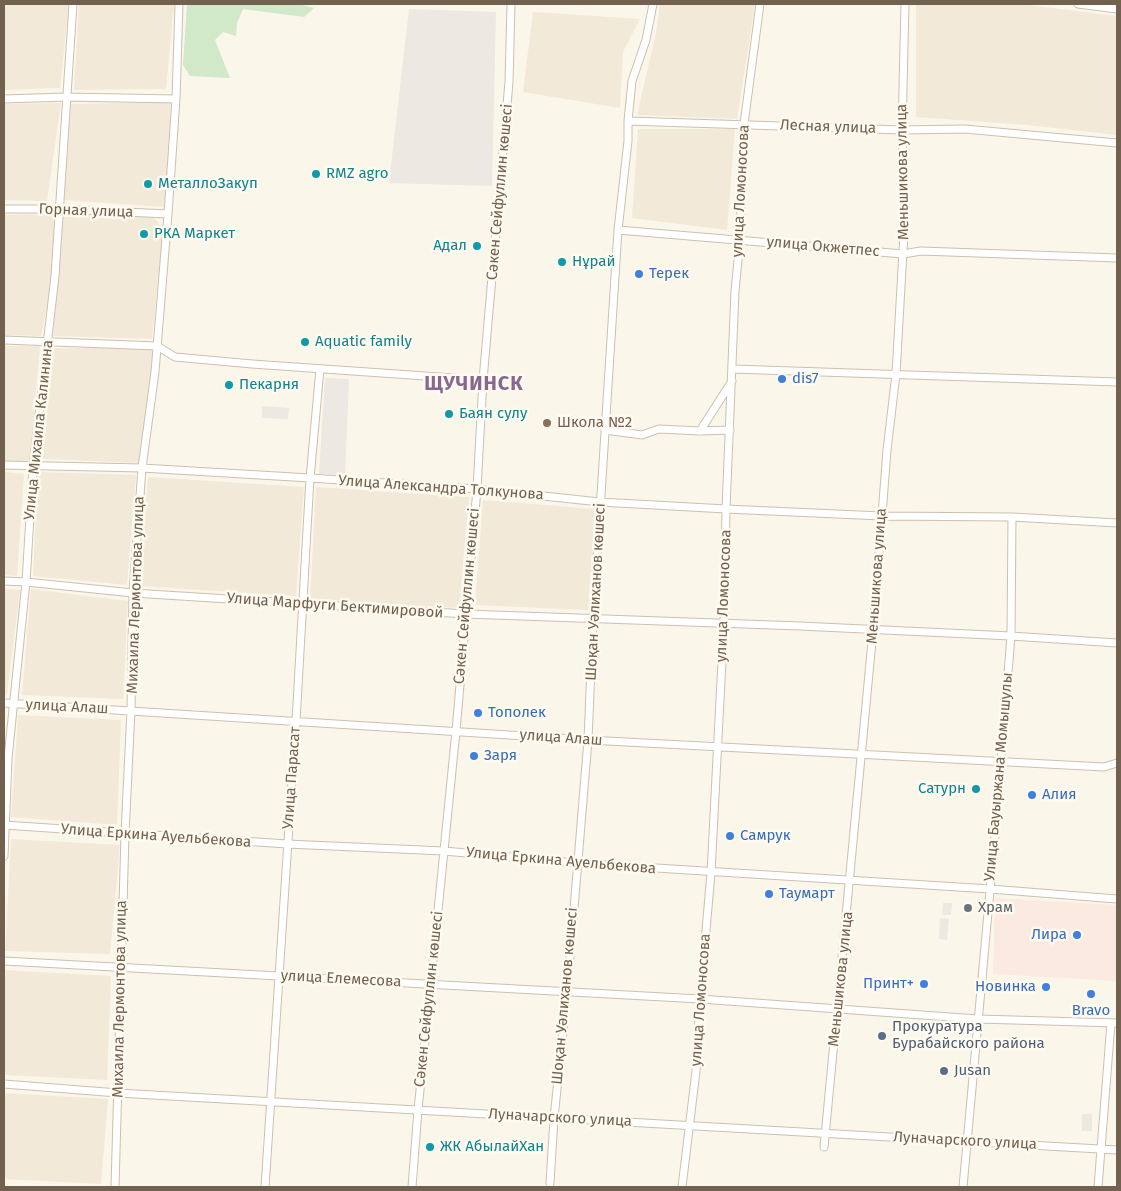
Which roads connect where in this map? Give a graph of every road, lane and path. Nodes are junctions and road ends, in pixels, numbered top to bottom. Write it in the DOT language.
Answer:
graph roads {
  1 [pos="73,4"];
  2 [pos="179,4"];
  3 [pos="511,4"];
  4 [pos="653,4"];
  5 [pos="760,4"];
  6 [pos="905,4"];
  7 [pos="1078,4"];
  8 [pos="1117,9"];
  9 [pos="66,97"];
  10 [pos="4,99"];
  11 [pos="176,99"];
  12 [pos="628,121"];
  13 [pos="744,124"];
  14 [pos="902,130"];
  15 [pos="1117,143"];
  16 [pos="4,209"];
  17 [pos="59,209"];
  18 [pos="168,214"];
  19 [pos="618,230"];
  20 [pos="740,240"];
  21 [pos="903,254"];
  22 [pos="1117,258"];
  23 [pos="4,340"];
  24 [pos="48,342"];
  25 [pos="157,346"];
  26 [pos="320,369"];
  27 [pos="733,369"];
  28 [pos="896,374"];
  29 [pos="483,380"];
  30 [pos="732,380"];
  31 [pos="1117,382"];
  32 [pos="605,430"];
  33 [pos="730,430"];
  34 [pos="700,431"];
  35 [pos="4,465"];
  36 [pos="33,467"];
  37 [pos="142,468"];
  38 [pos="310,478"];
  39 [pos="477,489"];
  40 [pos="600,502"];
  41 [pos="726,509"];
  42 [pos="881,516"];
  43 [pos="1012,517"];
  44 [pos="1117,523"];
  45 [pos="4,581"];
  46 [pos="26,582"];
  47 [pos="133,593"];
  48 [pos="302,604"];
  49 [pos="466,614"];
  50 [pos="593,618"];
  51 [pos="724,623"];
  52 [pos="874,630"];
  53 [pos="1011,636"];
  54 [pos="1117,643"];
  55 [pos="4,703"];
  56 [pos="13,704"];
  57 [pos="131,710"];
  58 [pos="296,722"];
  59 [pos="456,730"];
  60 [pos="588,740"];
  61 [pos="718,745"];
  62 [pos="862,753"];
  63 [pos="1001,762"];
  64 [pos="1117,763"];
  65 [pos="5,825"];
  66 [pos="125,834"];
  67 [pos="287,844"];
  68 [pos="444,851"];
  69 [pos="4,856"];
  70 [pos="577,863"];
  71 [pos="711,873"];
  72 [pos="851,881"];
  73 [pos="990,889"];
  74 [pos="1117,899"];
  75 [pos="4,961"];
  76 [pos="121,966"];
  77 [pos="279,976"];
  78 [pos="431,984"];
  79 [pos="567,993"];
  80 [pos="700,999"];
  81 [pos="838,1010"];
  82 [pos="978,1019"];
  83 [pos="1114,1023"];
  84 [pos="4,1084"];
  85 [pos="118,1092"];
  86 [pos="271,1102"];
  87 [pos="418,1110"];
  88 [pos="554,1118"];
  89 [pos="689,1126"];
  90 [pos="826,1133"];
  91 [pos="968,1141"];
  92 [pos="824,1147"];
  93 [pos="1101,1149"];
  94 [pos="1117,1150"];
  95 [pos="550,1183"];
  96 [pos="115,1187"];
  97 [pos="264,1187"];
  98 [pos="412,1187"];
  99 [pos="682,1187"];
  100 [pos="963,1187"];
  101 [pos="1098,1187"];
  1 -- 9 [label="street, Улица Михаила Калинина"];
  2 -- 11 [label="street, Михаила Лермонтова улица"];
  3 -- 29 [label="street, Сәкен Сейфуллин көшесі"];
  4 -- 12 [label="street, Шоқан Уәлиханов көшесі"];
  5 -- 13 [label="street, улица Ломоносова"];
  6 -- 14 [label="street, Меньшикова улица"];
  7 -- 8 [label="street"];
  9 -- 10 [label="street"];
  9 -- 11 [label="street"];
  9 -- 17 [label="street, Улица Михаила Калинина"];
  11 -- 18 [label="street, Михаила Лермонтова улица"];
  12 -- 13 [label="street, Лесная улица"];
  12 -- 19 [label="street, Шоқан Уәлиханов көшесі"];
  13 -- 14 [label="street, Лесная улица"];
  13 -- 20 [label="street, улица Ломоносова"];
  14 -- 15 [label="street, Лесная улица"];
  14 -- 21 [label="street, Меньшикова улица"];
  16 -- 17 [label="street, Горная улица"];
  17 -- 18 [label="street, Горная улица"];
  17 -- 24 [label="street, Улица Михаила Калинина"];
  18 -- 25 [label="street, Михаила Лермонтова улица"];
  19 -- 20 [label="street, улица Окжетпес"];
  19 -- 32 [label="street, Шоқан Уәлиханов көшесі"];
  20 -- 21 [label="street, улица Окжетпес"];
  20 -- 27 [label="street, улица Ломоносова"];
  21 -- 22 [label="street, улица Окжетпес"];
  21 -- 28 [label="street, Меньшикова улица"];
  23 -- 24 [label="street"];
  24 -- 25 [label="street"];
  24 -- 36 [label="street, Улица Михаила Калинина"];
  25 -- 26 [label="street"];
  25 -- 37 [label="street, Михаила Лермонтова улица"];
  26 -- 29 [label="street"];
  26 -- 38 [label="street, Улица Парасат"];
  27 -- 28 [label="street"];
  27 -- 30 [label="street, улица Ломоносова"];
  28 -- 31 [label="street"];
  28 -- 42 [label="street, Меньшикова улица"];
  29 -- 39 [label="street, Сәкен Сейфуллин көшесі"];
  30 -- 33 [label="street, улица Ломоносова"];
  30 -- 34 [label="street"];
  32 -- 34 [label="street"];
  32 -- 40 [label="street, Шоқан Уәлиханов көшесі"];
  33 -- 34 [label="street"];
  33 -- 41 [label="street, улица Ломоносова"];
  35 -- 36 [label="street, Улица Александра Толкунова"];
  36 -- 37 [label="street, Улица Александра Толкунова"];
  36 -- 46 [label="street, Улица Михаила Калинина"];
  37 -- 38 [label="street, Улица Александра Толкунова"];
  37 -- 47 [label="street, Михаила Лермонтова улица"];
  38 -- 39 [label="street, Улица Александра Толкунова"];
  38 -- 48 [label="street, Улица Парасат"];
  39 -- 40 [label="street, Улица Александра Толкунова"];
  39 -- 49 [label="street, Сәкен Сейфуллин көшесі"];
  40 -- 41 [label="street, Улица Александра Толкунова"];
  40 -- 50 [label="street, Шоқан Уәлиханов көшесі"];
  41 -- 42 [label="street, Улица Александра Толкунова"];
  41 -- 51 [label="street, улица Ломоносова"];
  42 -- 43 [label="street, Улица Александра Толкунова"];
  42 -- 52 [label="street, Меньшикова улица"];
  43 -- 44 [label="street, Улица Александра Толкунова"];
  43 -- 53 [label="street, Улица Бауыржана Момышулы"];
  45 -- 46 [label="street, Улица Марфуги Бектимировой"];
  46 -- 47 [label="street, Улица Марфуги Бектимировой"];
  46 -- 56 [label="street, Улица Михаила Калинина"];
  47 -- 48 [label="street, Улица Марфуги Бектимировой"];
  47 -- 57 [label="street, Михаила Лермонтова улица"];
  48 -- 49 [label="street, Улица Марфуги Бектимировой"];
  48 -- 58 [label="street, Улица Парасат"];
  49 -- 50 [label="street, Улица Марфуги Бектимировой"];
  49 -- 59 [label="street, Сәкен Сейфуллин көшесі"];
  50 -- 51 [label="street, Улица Марфуги Бектимировой"];
  50 -- 60 [label="street, Шоқан Уәлиханов көшесі"];
  51 -- 52 [label="street, Улица Марфуги Бектимировой"];
  51 -- 61 [label="street, улица Ломоносова"];
  52 -- 53 [label="street, Улица Марфуги Бектимировой"];
  52 -- 62 [label="street, Меньшикова улица"];
  53 -- 54 [label="street, Улица Марфуги Бектимировой"];
  53 -- 63 [label="street, Улица Бауыржана Момышулы"];
  55 -- 56 [label="street, улица Алаш"];
  56 -- 57 [label="street, улица Алаш"];
  56 -- 65 [label="street, Улица Михаила Калинина"];
  57 -- 58 [label="street, улица Алаш"];
  57 -- 66 [label="street, Михаила Лермонтова улица"];
  58 -- 59 [label="street, улица Алаш"];
  58 -- 67 [label="street, Улица Парасат"];
  59 -- 60 [label="street, улица Алаш"];
  59 -- 68 [label="street, Сәкен Сейфуллин көшесі"];
  60 -- 61 [label="street, улица Алаш"];
  60 -- 70 [label="street, Шоқан Уәлиханов көшесі"];
  61 -- 62 [label="street, улица Алаш"];
  61 -- 71 [label="street, улица Ломоносова"];
  62 -- 63 [label="street, улица Алаш"];
  62 -- 72 [label="street, Меньшикова улица"];
  63 -- 64 [label="street, улица Алаш"];
  63 -- 73 [label="street, Улица Бауыржана Момышулы"];
  65 -- 66 [label="street, Улица Еркина Ауельбекова"];
  65 -- 69 [label="street, Улица Михаила Калинина"];
  66 -- 67 [label="street, Улица Еркина Ауельбекова"];
  66 -- 76 [label="street, Михаила Лермонтова улица"];
  67 -- 68 [label="street, Улица Еркина Ауельбекова"];
  67 -- 77 [label="street, Улица Парасат"];
  68 -- 70 [label="street, Улица Еркина Ауельбекова"];
  68 -- 78 [label="street, Сәкен Сейфуллин көшесі"];
  70 -- 71 [label="street, Улица Еркина Ауельбекова"];
  70 -- 79 [label="street, Шоқан Уәлиханов көшесі"];
  71 -- 72 [label="street, Улица Еркина Ауельбекова"];
  71 -- 80 [label="street, улица Ломоносова"];
  72 -- 73 [label="street, Улица Еркина Ауельбекова"];
  72 -- 81 [label="street, Меньшикова улица"];
  73 -- 74 [label="street, Улица Еркина Ауельбекова"];
  73 -- 82 [label="street, Улица Бауыржана Момышулы"];
  75 -- 76 [label="street, улица Елемесова"];
  76 -- 77 [label="street, улица Елемесова"];
  76 -- 85 [label="street, Михаила Лермонтова улица"];
  77 -- 78 [label="street, улица Елемесова"];
  77 -- 86 [label="street, Улица Парасат"];
  78 -- 79 [label="street, улица Елемесова"];
  78 -- 87 [label="street, Сәкен Сейфуллин көшесі"];
  79 -- 80 [label="street, улица Елемесова"];
  79 -- 88 [label="street, Шоқан Уәлиханов көшесі"];
  80 -- 81 [label="street, улица Елемесова"];
  80 -- 89 [label="street, улица Ломоносова"];
  81 -- 82 [label="street, улица Елемесова"];
  81 -- 90 [label="street, Меньшикова улица"];
  82 -- 83 [label="street, улица Елемесова"];
  82 -- 91 [label="street, Улица Бауыржана Момышулы"];
  83 -- 93 [label="street"];
  84 -- 85 [label="street, Луначарского улица"];
  85 -- 86 [label="street, Луначарского улица"];
  85 -- 96 [label="street, Михаила Лермонтова улица"];
  86 -- 87 [label="street, Луначарского улица"];
  86 -- 97 [label="street, Улица Парасат"];
  87 -- 88 [label="street, Луначарского улица"];
  87 -- 98 [label="street, Сәкен Сейфуллин көшесі"];
  88 -- 89 [label="street, Луначарского улица"];
  88 -- 95 [label="street, Шоқан Уәлиханов көшесі"];
  89 -- 90 [label="street, Луначарского улица"];
  89 -- 99 [label="street, улица Ломоносова"];
  90 -- 91 [label="street, Луначарского улица"];
  90 -- 92 [label="street, Меньшикова улица"];
  91 -- 93 [label="street, Луначарского улица"];
  91 -- 100 [label="street, Улица Бауыржана Момышулы"];
  93 -- 94 [label="street, Луначарского улица"];
  93 -- 101 [label="street"];
}
